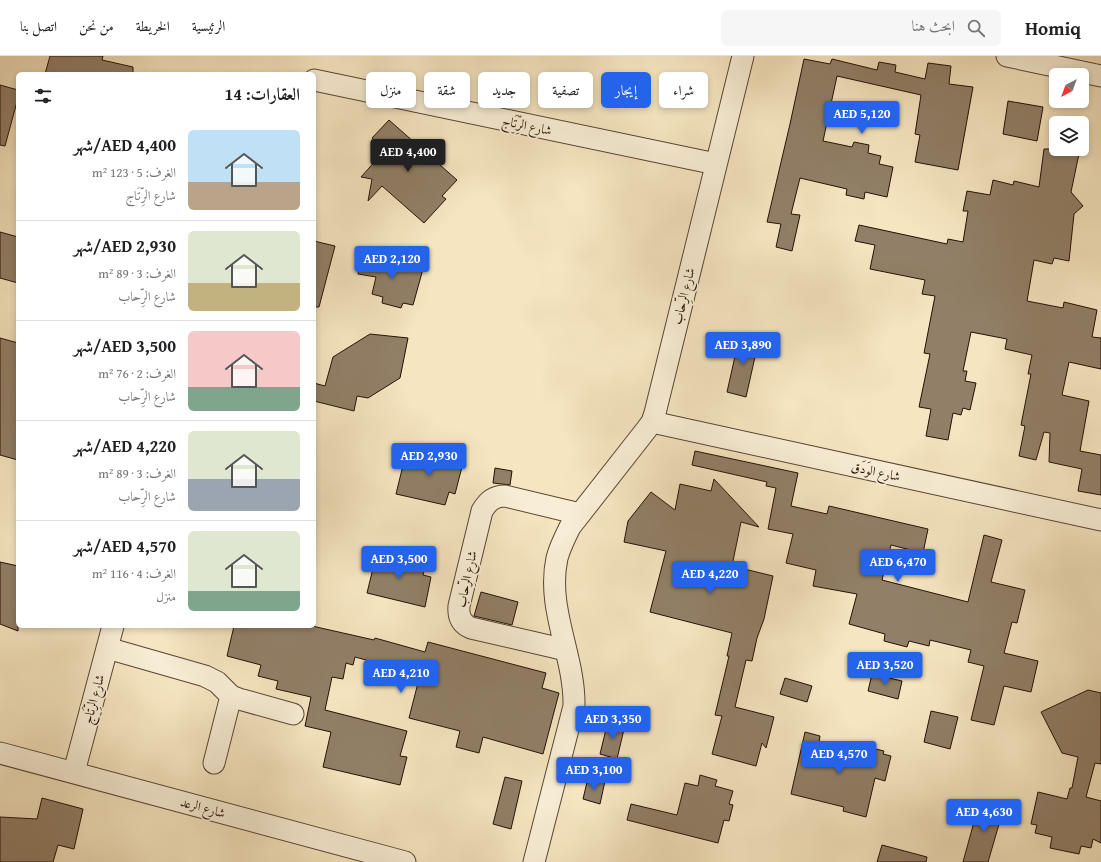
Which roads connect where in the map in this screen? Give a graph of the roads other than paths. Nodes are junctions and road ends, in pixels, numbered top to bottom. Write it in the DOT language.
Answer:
graph roads {
  1 [pos="743,56"];
  2 [pos="1006,56"];
  3 [pos="1101,76"];
  4 [pos="316,80"];
  5 [pos="716,164"];
  6 [pos="652,422"];
  7 [pos="580,514"];
  8 [pos="1101,520"];
  9 [pos="112,628"];
  10 [pos="107,648"];
  11 [pos="566,650"];
  12 [pos="231,696"];
  13 [pos="293,714"];
  14 [pos="0,753"];
  15 [pos="214,762"];
  16 [pos="74,772"];
  17 [pos="405,862"];
  18 [pos="534,862"];
  1 -- 5 [label="street, شارع الرِّحاب"];
  2 -- 3 [label="street"];
  4 -- 5 [label="street, شارع الرِّتَاج"];
  5 -- 6 [label="street, شارع الرِّحاب"];
  6 -- 7 [label="street, شارع الرِّحاب"];
  6 -- 8 [label="street, شارع الوَدَق"];
  7 -- 11 [label="street, شارع الرِّحاب"];
  7 -- 11 [label="street, شارع الرِّحاب"];
  9 -- 10 [label="street, شارع الرِّتَاج"];
  10 -- 12 [label="street"];
  10 -- 16 [label="street, شارع الرِّتَاج"];
  11 -- 18 [label="street, شارع الرِّحاب"];
  12 -- 13 [label="street"];
  12 -- 15 [label="street"];
  14 -- 16 [label="street, شارع الرعد"];
  16 -- 17 [label="street, شارع الرعد"];
}
